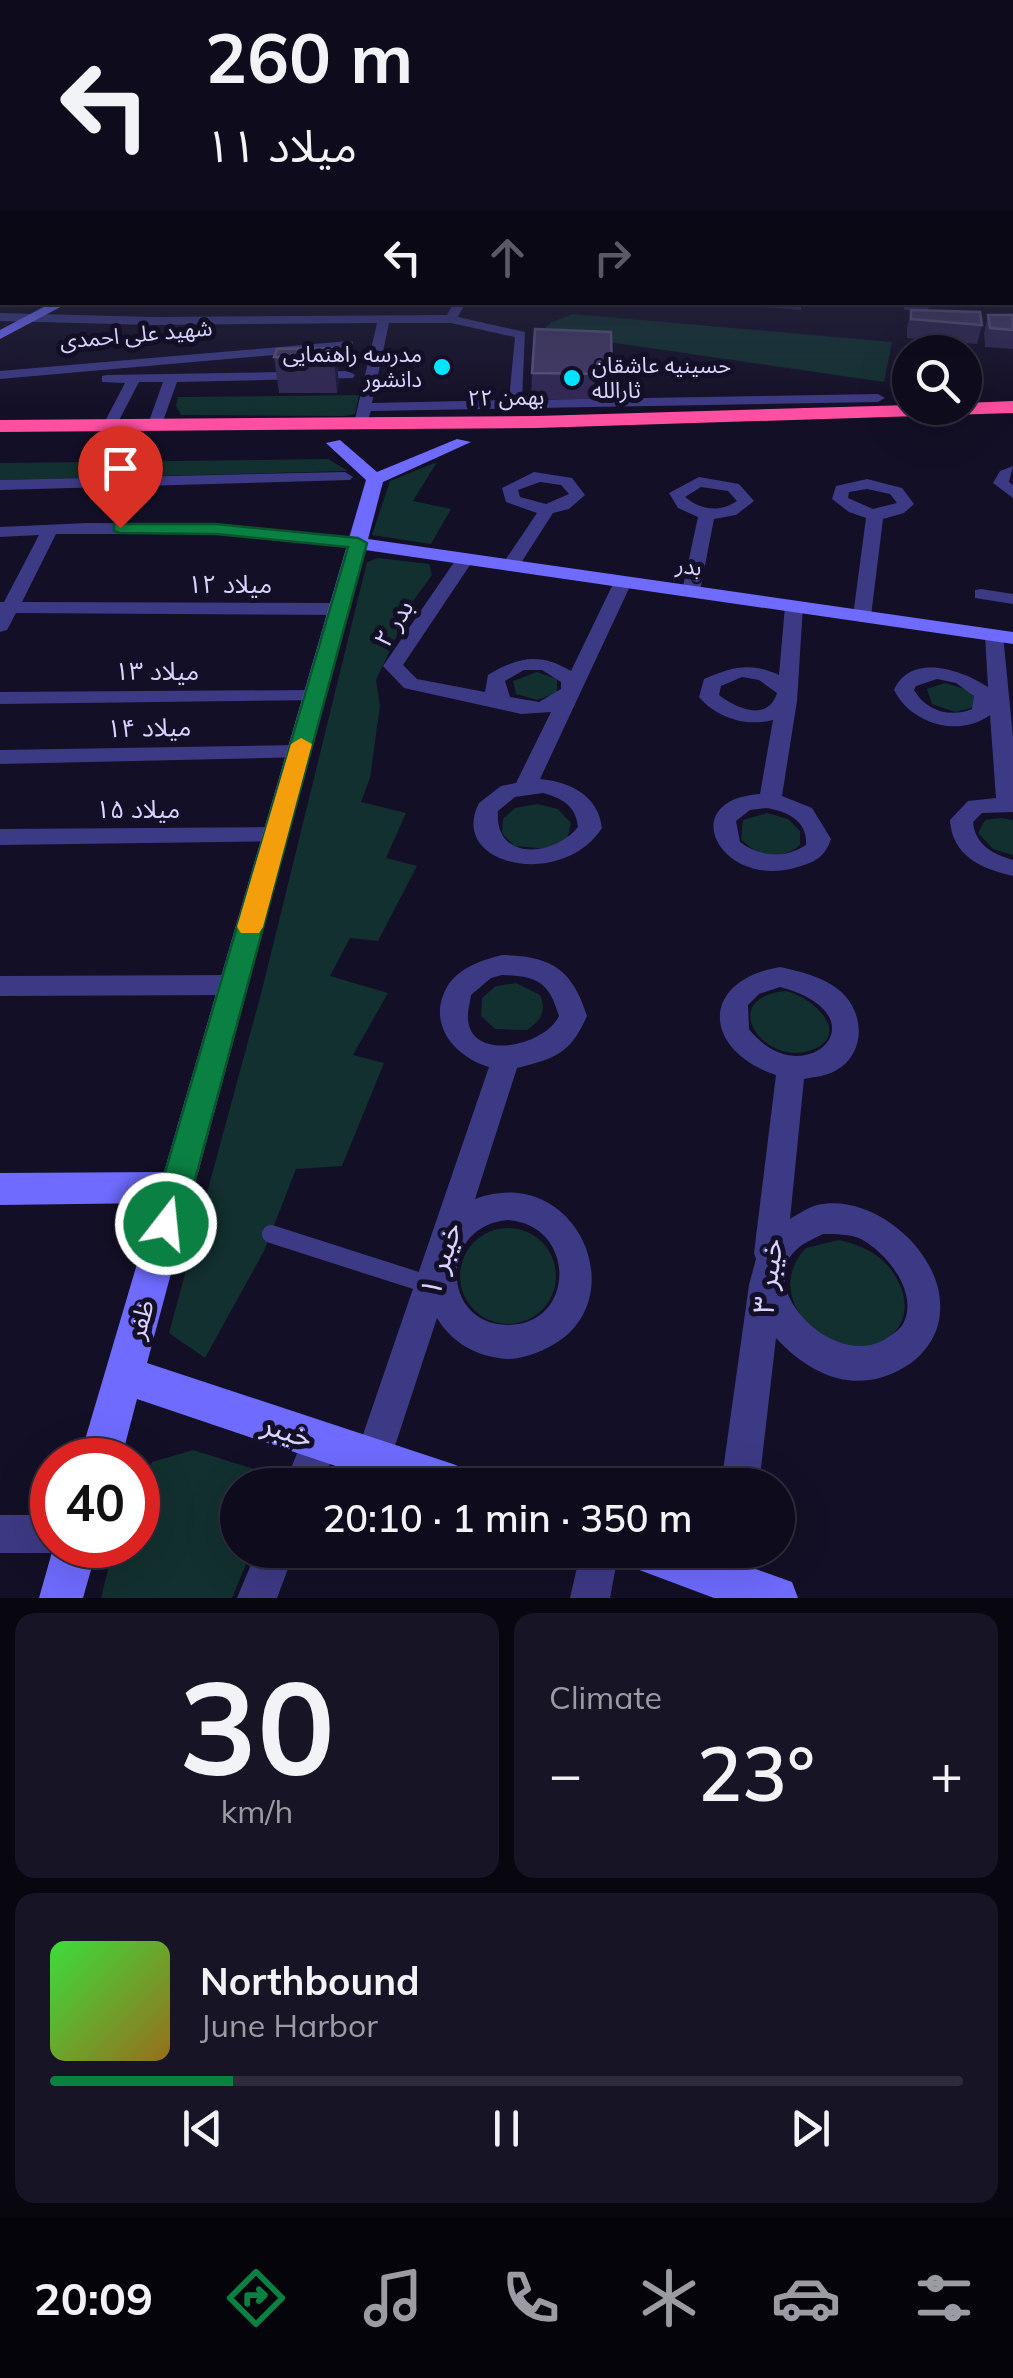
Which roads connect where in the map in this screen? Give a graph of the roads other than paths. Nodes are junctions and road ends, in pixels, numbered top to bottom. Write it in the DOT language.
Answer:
graph roads {
  1 [pos="58,305"];
  2 [pos="459,305"];
  3 [pos="175,310"];
  4 [pos="0,317"];
  5 [pos="36,317"];
  6 [pos="384,318"];
  7 [pos="451,319"];
  8 [pos="117,320"];
  9 [pos="161,321"];
  10 [pos="106,332"];
  11 [pos="0,336"];
  12 [pos="276,342"];
  13 [pos="350,345"];
  14 [pos="0,366"];
  15 [pos="95,367"];
  16 [pos="0,375"];
  17 [pos="348,375"];
  18 [pos="134,379"];
  19 [pos="170,379"];
  20 [pos="878,398"];
  21 [pos="1013,406"];
  22 [pos="515,407"];
  23 [pos="363,415"];
  24 [pos="0,424"];
  25 [pos="155,424"];
  26 [pos="110,425"];
  27 [pos="1013,426"];
  28 [pos="42,435"];
  29 [pos="463,442"];
  30 [pos="334,443"];
  31 [pos="0,445"];
  32 [pos="1013,472"];
  33 [pos="360,478"];
  34 [pos="0,485"];
  35 [pos="1013,494"];
  36 [pos="548,508"];
  37 [pos="707,514"];
  38 [pos="876,514"];
  39 [pos="50,530"];
  40 [pos="0,532"];
  41 [pos="358,543"];
  42 [pos="466,559"];
  43 [pos="511,566"];
  44 [pos="623,582"];
  45 [pos="691,591"];
  46 [pos="981,594"];
  47 [pos="1013,599"];
  48 [pos="794,606"];
  49 [pos="5,607"];
  50 [pos="340,609"];
  51 [pos="862,616"];
  52 [pos="0,626"];
  53 [pos="1004,636"];
  54 [pos="571,692"];
  55 [pos="315,696"];
  56 [pos="0,698"];
  57 [pos="503,701"];
  58 [pos="299,752"];
  59 [pos="0,756"];
  60 [pos="525,787"];
  61 [pos="770,801"];
  62 [pos="1011,804"];
  63 [pos="276,834"];
  64 [pos="0,837"];
  65 [pos="1013,868"];
  66 [pos="234,985"];
  67 [pos="0,986"];
  68 [pos="506,1059"];
  69 [pos="792,1067"];
  70 [pos="177,1186"];
  71 [pos="0,1188"];
  72 [pos="270,1234"];
  73 [pos="444,1247"];
  74 [pos="768,1272"];
  75 [pos="431,1285"];
  76 [pos="124,1375"];
  77 [pos="106,1438"];
  78 [pos="320,1440"];
  79 [pos="373,1458"];
  80 [pos="309,1468"];
  81 [pos="403,1468"];
  82 [pos="742,1468"];
  83 [pos="0,1534"];
  84 [pos="30,1534"];
  85 [pos="69,1568"];
  86 [pos="269,1568"];
  87 [pos="596,1568"];
  88 [pos="732,1568"];
  89 [pos="61,1598"];
  90 [pos="257,1598"];
  91 [pos="590,1598"];
  92 [pos="776,1598"];
  1 -- 5 [label="street"];
  2 -- 7 [label="street"];
  3 -- 9 [label="street"];
  4 -- 5 [label="street"];
  5 -- 8 [label="street"];
  5 -- 11 [label="street"];
  6 -- 7 [label="street"];
  6 -- 9 [label="street"];
  6 -- 23 [label="street"];
  7 -- 22 [label="street"];
  8 -- 9 [label="street"];
  8 -- 10 [label="street"];
  12 -- 14 [label="street, شهید علی احمدی"];
  13 -- 15 [label="street"];
  15 -- 16 [label="street"];
  15 -- 18 [label="street"];
  17 -- 19 [label="street"];
  18 -- 19 [label="street"];
  18 -- 26 [label="street"];
  19 -- 25 [label="street"];
  20 -- 22 [label="street"];
  21 -- 23 [label="highway, ۲۲ بهمن"];
  22 -- 23 [label="street"];
  23 -- 25 [label="highway, ۲۲ بهمن"];
  24 -- 28 [label="highway"];
  25 -- 26 [label="highway, ۲۲ بهمن"];
  26 -- 28 [label="highway, ۲۲ بهمن"];
  27 -- 29 [label="highway, ۲۲ بهمن"];
  28 -- 30 [label="highway, ۲۲ بهمن"];
  28 -- 31 [label="highway"];
  29 -- 30 [label="highway, ۲۲ بهمن"];
  29 -- 33 [label="street"];
  30 -- 33 [label="street"];
  32 -- 35 [label="street"];
  33 -- 34 [label="street"];
  33 -- 41 [label="street, ظفر"];
  36 -- 43 [label="street"];
  37 -- 45 [label="street"];
  38 -- 51 [label="street"];
  39 -- 40 [label="street"];
  39 -- 41 [label="street"];
  39 -- 49 [label="street"];
  41 -- 42 [label="street, بدر"];
  41 -- 50 [label="street, ظفر"];
  42 -- 43 [label="street, بدر"];
  42 -- 57 [label="street, بدر ۲"];
  43 -- 44 [label="street, بدر"];
  44 -- 45 [label="street, بدر"];
  44 -- 54 [label="street"];
  45 -- 48 [label="street, بدر"];
  46 -- 47 [label="street"];
  48 -- 51 [label="street, بدر"];
  48 -- 61 [label="street"];
  49 -- 50 [label="street, میلاد ۱۲"];
  49 -- 52 [label="street"];
  50 -- 55 [label="street, ظفر"];
  51 -- 53 [label="street, بدر"];
  53 -- 62 [label="street"];
  54 -- 57 [label="street"];
  54 -- 57 [label="street"];
  54 -- 60 [label="street"];
  55 -- 56 [label="street, میلاد ۱۳"];
  55 -- 58 [label="street, ظفر"];
  58 -- 59 [label="street, میلاد ۱۴"];
  58 -- 63 [label="street, ظفر"];
  62 -- 65 [label="street"];
  63 -- 64 [label="street, میلاد ۱۵"];
  63 -- 66 [label="street, ظفر"];
  66 -- 67 [label="street"];
  66 -- 70 [label="street, ظفر"];
  68 -- 73 [label="street, خیبر ۱"];
  69 -- 74 [label="street, خیبر ۳"];
  70 -- 71 [label="street"];
  70 -- 76 [label="street, ظفر"];
  72 -- 75 [label="lane"];
  73 -- 73 [label="street"];
  73 -- 75 [label="street, خیبر ۱"];
  74 -- 74 [label="street"];
  74 -- 82 [label="street, خیبر ۳"];
  75 -- 79 [label="street, خیبر ۱"];
  76 -- 77 [label="street, ظفر"];
  76 -- 78 [label="street, خیبر"];
  78 -- 79 [label="street, خیبر"];
  78 -- 80 [label="street"];
  79 -- 81 [label="street, خیبر"];
  83 -- 84 [label="street"];
  85 -- 89 [label="street"];
  86 -- 90 [label="street"];
  87 -- 91 [label="street"];
  88 -- 92 [label="street"];
}
